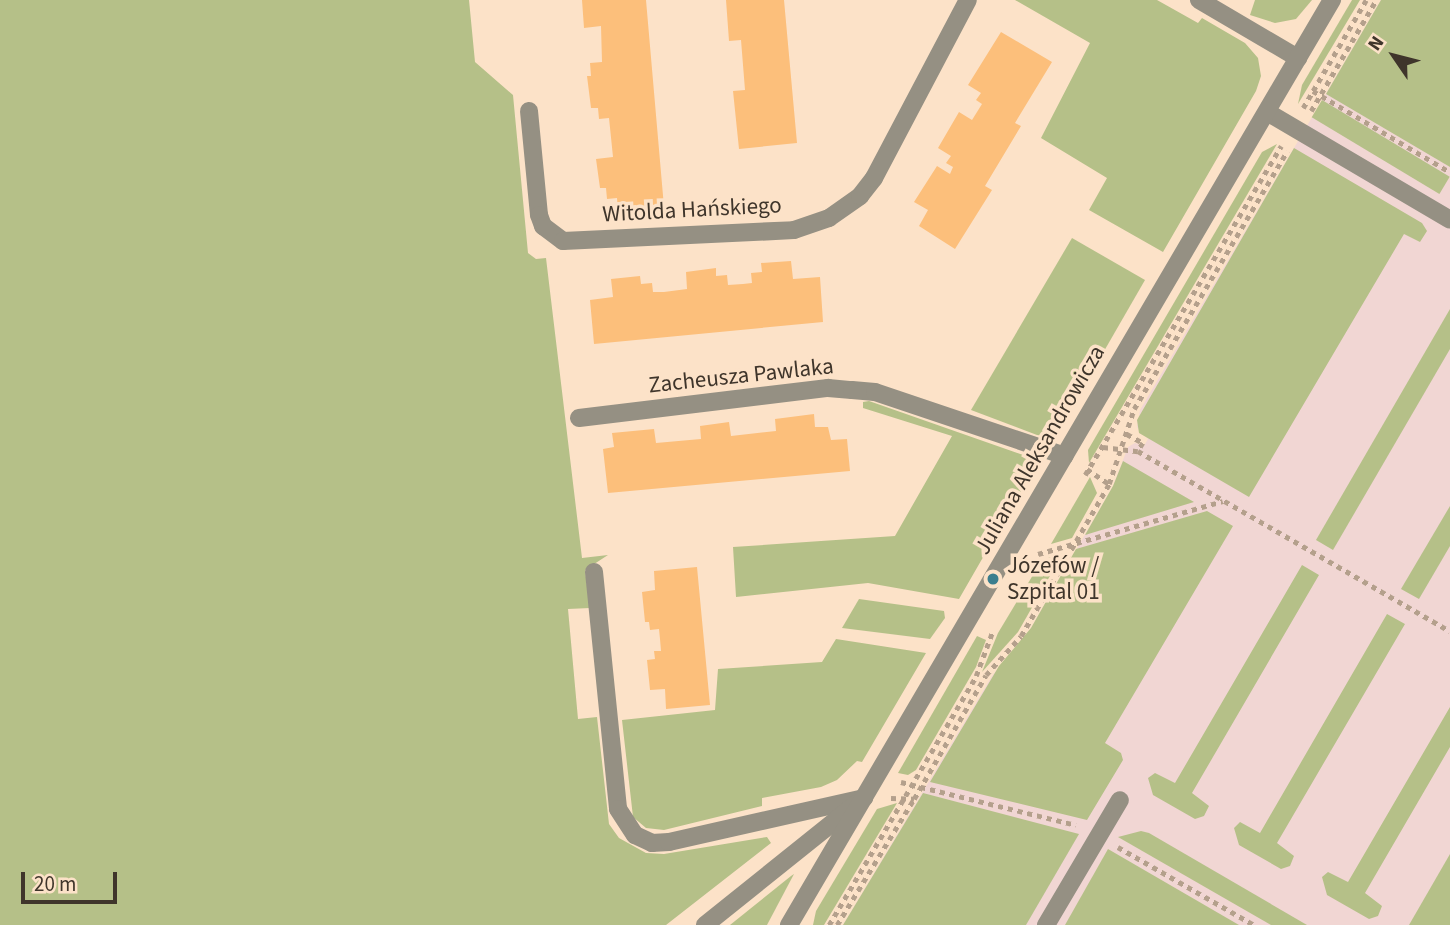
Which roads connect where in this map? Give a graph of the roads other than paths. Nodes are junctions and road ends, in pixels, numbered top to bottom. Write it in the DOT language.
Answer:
graph roads {
  1 [pos="968,0"];
  2 [pos="1199,0"];
  3 [pos="1332,0"];
  4 [pos="1298,58"];
  5 [pos="529,111"];
  6 [pos="1267,112"];
  7 [pos="1450,220"];
  8 [pos="579,418"];
  9 [pos="1065,456"];
  10 [pos="594,572"];
  11 [pos="870,788"];
  12 [pos="1120,800"];
  13 [pos="705,925"];
  14 [pos="789,925"];
  15 [pos="1046,925"];
  1 -- 5 [label="street, Witolda Hańskiego"];
  2 -- 4 [label="street"];
  3 -- 4 [label="street, Juliana Aleksandrowicza"];
  4 -- 6 [label="street, Juliana Aleksandrowicza"];
  6 -- 7 [label="street"];
  6 -- 9 [label="street, Juliana Aleksandrowicza"];
  8 -- 9 [label="street, Zacheusza Pawlaka"];
  9 -- 11 [label="street, Juliana Aleksandrowicza"];
  10 -- 11 [label="street"];
  11 -- 13 [label="street"];
  11 -- 14 [label="street, Juliana Aleksandrowicza"];
  12 -- 15 [label="street"];
}
